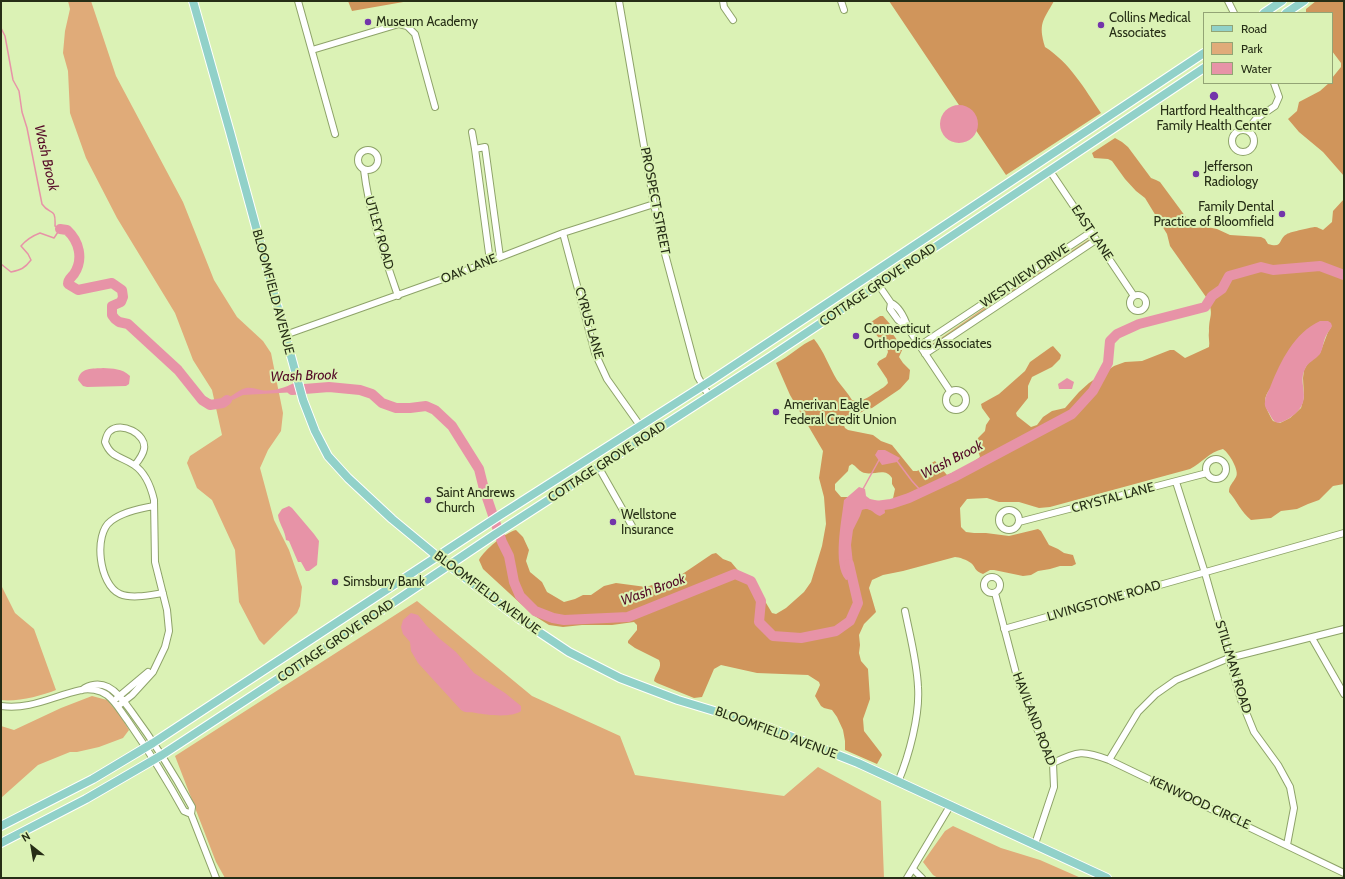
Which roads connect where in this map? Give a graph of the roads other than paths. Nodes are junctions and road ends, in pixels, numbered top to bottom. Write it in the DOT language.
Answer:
graph roads {
  1 [pos="193,1"];
  2 [pos="298,1"];
  3 [pos="619,1"];
  4 [pos="723,1"];
  5 [pos="841,1"];
  6 [pos="1228,1"];
  7 [pos="1282,1"];
  8 [pos="1304,1"];
  9 [pos="844,10"];
  10 [pos="1234,12"];
  11 [pos="1266,12"];
  12 [pos="1288,12"];
  13 [pos="733,20"];
  14 [pos="312,50"];
  15 [pos="1203,54"];
  16 [pos="1203,69"];
  17 [pos="1274,84"];
  18 [pos="435,107"];
  19 [pos="1110,116"];
  20 [pos="1117,126"];
  21 [pos="1247,130"];
  22 [pos="472,132"];
  23 [pos="335,134"];
  24 [pos="475,149"];
  25 [pos="364,170"];
  26 [pos="1050,170"];
  27 [pos="654,204"];
  28 [pos="1091,232"];
  29 [pos="563,233"];
  30 [pos="1096,240"];
  31 [pos="500,257"];
  32 [pos="490,261"];
  33 [pos="871,274"];
  34 [pos="878,285"];
  35 [pos="398,296"];
  36 [pos="1134,296"];
  37 [pos="285,335"];
  38 [pos="919,346"];
  39 [pos="925,354"];
  40 [pos="703,386"];
  41 [pos="950,391"];
  42 [pos="709,396"];
  43 [pos="641,427"];
  44 [pos="135,465"];
  45 [pos="599,468"];
  46 [pos="1207,473"];
  47 [pos="1176,482"];
  48 [pos="154,506"];
  49 [pos="1019,522"];
  50 [pos="632,526"];
  51 [pos="1344,533"];
  52 [pos="438,557"];
  53 [pos="449,566"];
  54 [pos="1205,573"];
  55 [pos="163,593"];
  56 [pos="995,593"];
  57 [pos="905,611"];
  58 [pos="330,628"];
  59 [pos="1004,629"];
  60 [pos="1344,629"];
  61 [pos="1312,638"];
  62 [pos="333,644"];
  63 [pos="1229,658"];
  64 [pos="82,690"];
  65 [pos="1344,694"];
  66 [pos="122,699"];
  67 [pos="116,704"];
  68 [pos="1,706"];
  69 [pos="158,749"];
  70 [pos="150,754"];
  71 [pos="1109,760"];
  72 [pos="1053,764"];
  73 [pos="898,782"];
  74 [pos="950,806"];
  75 [pos="190,814"];
  76 [pos="1,826"];
  77 [pos="1,843"];
  78 [pos="1035,844"];
  79 [pos="1287,845"];
  80 [pos="913,869"];
  81 [pos="1344,873"];
  82 [pos="216,878"];
  83 [pos="907,878"];
  84 [pos="922,878"];
  85 [pos="1107,878"];
  1 -- 37 [label="main road, BLOOMFIELD AVENUE"];
  2 -- 14 [label="street"];
  3 -- 27 [label="street, PROSPECT STREET"];
  4 -- 13 [label="street"];
  5 -- 9 [label="street"];
  6 -- 10 [label="street"];
  7 -- 11 [label="main road"];
  8 -- 12 [label="main road"];
  14 -- 18 [label="street"];
  14 -- 23 [label="street"];
  15 -- 19 [label="main road, COTTAGE GROVE ROAD"];
  16 -- 20 [label="main road, COTTAGE GROVE ROAD"];
  17 -- 21 [label="street"];
  19 -- 20 [label="main road"];
  19 -- 33 [label="main road, COTTAGE GROVE ROAD"];
  20 -- 26 [label="main road, COTTAGE GROVE ROAD"];
  22 -- 24 [label="street"];
  24 -- 31 [label="street"];
  24 -- 32 [label="street"];
  25 -- 35 [label="street, UTLEY ROAD"];
  26 -- 28 [label="street, EAST LANE"];
  26 -- 34 [label="main road, COTTAGE GROVE ROAD"];
  27 -- 29 [label="street, OAK LANE"];
  27 -- 40 [label="street, PROSPECT STREET"];
  28 -- 30 [label="street, EAST LANE"];
  28 -- 38 [label="street, WESTVIEW DRIVE"];
  29 -- 31 [label="street, OAK LANE"];
  29 -- 43 [label="street, CYRUS LANE"];
  30 -- 36 [label="street, EAST LANE"];
  30 -- 39 [label="street, WESTVIEW DRIVE"];
  31 -- 32 [label="street, OAK LANE"];
  32 -- 35 [label="street, OAK LANE"];
  33 -- 34 [label="street"];
  33 -- 40 [label="main road, COTTAGE GROVE ROAD"];
  34 -- 38 [label="street"];
  34 -- 42 [label="main road, COTTAGE GROVE ROAD"];
  35 -- 37 [label="street, OAK LANE"];
  37 -- 52 [label="main road, BLOOMFIELD AVENUE"];
  38 -- 39 [label="street"];
  39 -- 41 [label="street"];
  40 -- 42 [label="street, PROSPECT STREET"];
  40 -- 43 [label="main road, COTTAGE GROVE ROAD"];
  42 -- 45 [label="main road, COTTAGE GROVE ROAD"];
  43 -- 52 [label="main road, COTTAGE GROVE ROAD"];
  44 -- 44 [label="street"];
  44 -- 48 [label="street"];
  45 -- 50 [label="street"];
  45 -- 53 [label="main road, COTTAGE GROVE ROAD"];
  46 -- 47 [label="street, CRYSTAL LANE"];
  47 -- 49 [label="street, CRYSTAL LANE"];
  47 -- 54 [label="street, STILLMAN ROAD"];
  48 -- 55 [label="street"];
  48 -- 55 [label="street"];
  51 -- 54 [label="street"];
  52 -- 53 [label="main road, BLOOMFIELD AVENUE"];
  52 -- 58 [label="main road, COTTAGE GROVE ROAD"];
  53 -- 62 [label="main road, COTTAGE GROVE ROAD"];
  53 -- 73 [label="main road, BLOOMFIELD AVENUE"];
  54 -- 59 [label="street, LIVINGSTONE ROAD"];
  54 -- 63 [label="street, STILLMAN ROAD"];
  55 -- 66 [label="street"];
  56 -- 59 [label="street, HAVILAND ROAD"];
  57 -- 73 [label="street"];
  58 -- 62 [label="main road"];
  58 -- 69 [label="main road, COTTAGE GROVE ROAD"];
  59 -- 72 [label="street, HAVILAND ROAD"];
  60 -- 61 [label="street"];
  61 -- 63 [label="street"];
  61 -- 65 [label="street"];
  62 -- 69 [label="main road, COTTAGE GROVE ROAD"];
  63 -- 71 [label="street"];
  63 -- 79 [label="street, STILLMAN ROAD"];
  64 -- 66 [label="street"];
  64 -- 67 [label="street"];
  64 -- 68 [label="street"];
  66 -- 67 [label="street"];
  66 -- 69 [label="street"];
  67 -- 70 [label="street"];
  69 -- 70 [label="main road, COTTAGE GROVE ROAD"];
  69 -- 70 [label="main road, COTTAGE GROVE ROAD"];
  69 -- 75 [label="street"];
  70 -- 75 [label="street"];
  70 -- 76 [label="main road, COTTAGE GROVE ROAD"];
  70 -- 77 [label="main road, COTTAGE GROVE ROAD"];
  71 -- 72 [label="street, KENWOOD CIRCLE"];
  71 -- 79 [label="street, KENWOOD CIRCLE"];
  72 -- 78 [label="street, HAVILAND ROAD"];
  73 -- 74 [label="main road, BLOOMFIELD AVENUE"];
  74 -- 78 [label="main road, BLOOMFIELD AVENUE"];
  74 -- 80 [label="street"];
  75 -- 82 [label="street"];
  78 -- 85 [label="main road, BLOOMFIELD AVENUE"];
  79 -- 81 [label="street, KENWOOD CIRCLE"];
  80 -- 83 [label="street"];
  80 -- 84 [label="street"];
}
